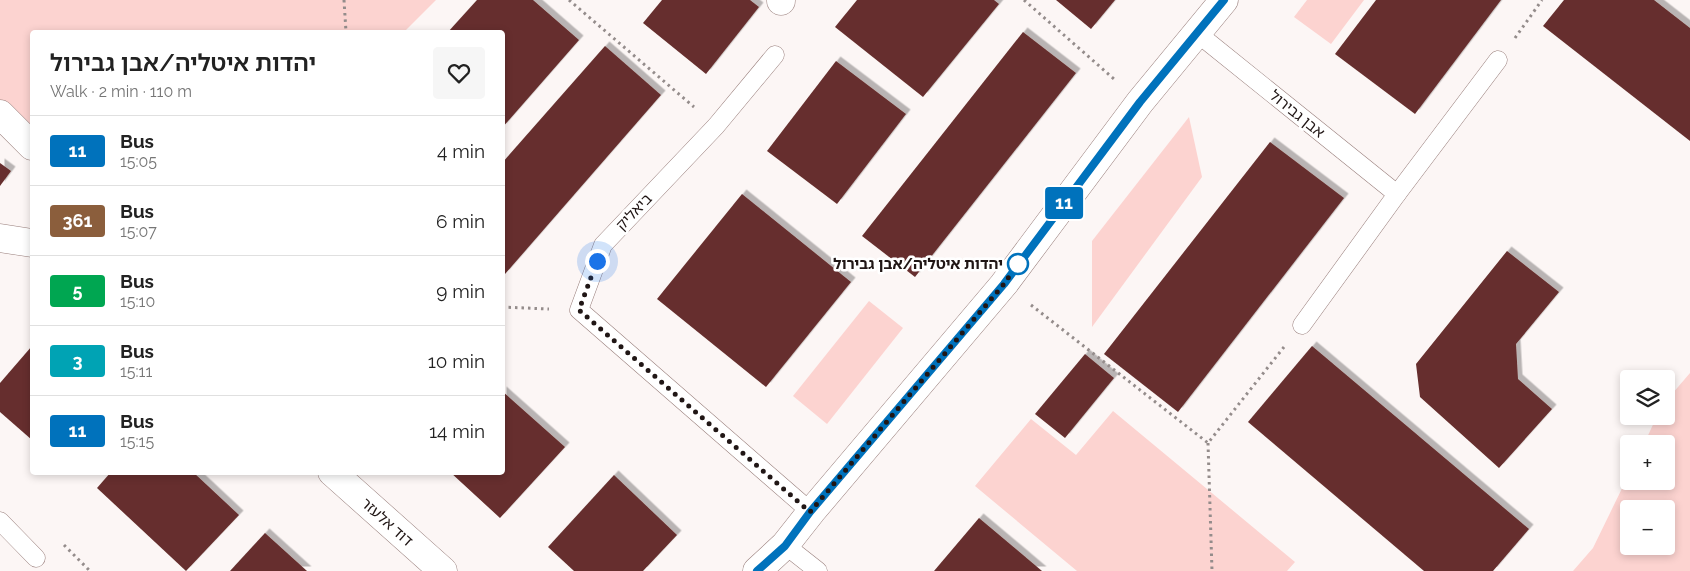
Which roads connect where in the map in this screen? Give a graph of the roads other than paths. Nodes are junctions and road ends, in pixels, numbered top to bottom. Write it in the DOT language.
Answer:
graph roads {
  1 [pos="1224,0"];
  2 [pos="1197,33"];
  3 [pos="775,55"];
  4 [pos="1498,60"];
  5 [pos="0,114"];
  6 [pos="30,144"];
  7 [pos="1397,194"];
  8 [pos="0,238"];
  9 [pos="30,243"];
  10 [pos="1302,325"];
  11 [pos="335,475"];
  12 [pos="810,512"];
  13 [pos="0,521"];
  14 [pos="785,546"];
  15 [pos="36,558"];
  16 [pos="442,571"];
  17 [pos="758,571"];
  18 [pos="818,571"];
  1 -- 2 [label="street"];
  2 -- 7 [label="lane, אבן גבירול"];
  2 -- 12 [label="street"];
  3 -- 12 [label="lane, ביאליק"];
  4 -- 7 [label="lane"];
  5 -- 6 [label="street"];
  7 -- 10 [label="lane"];
  8 -- 9 [label="street"];
  11 -- 16 [label="street, דוד אלעזר"];
  12 -- 14 [label="street"];
  13 -- 15 [label="lane"];
  14 -- 17 [label="street"];
  14 -- 18 [label="lane"];
}
